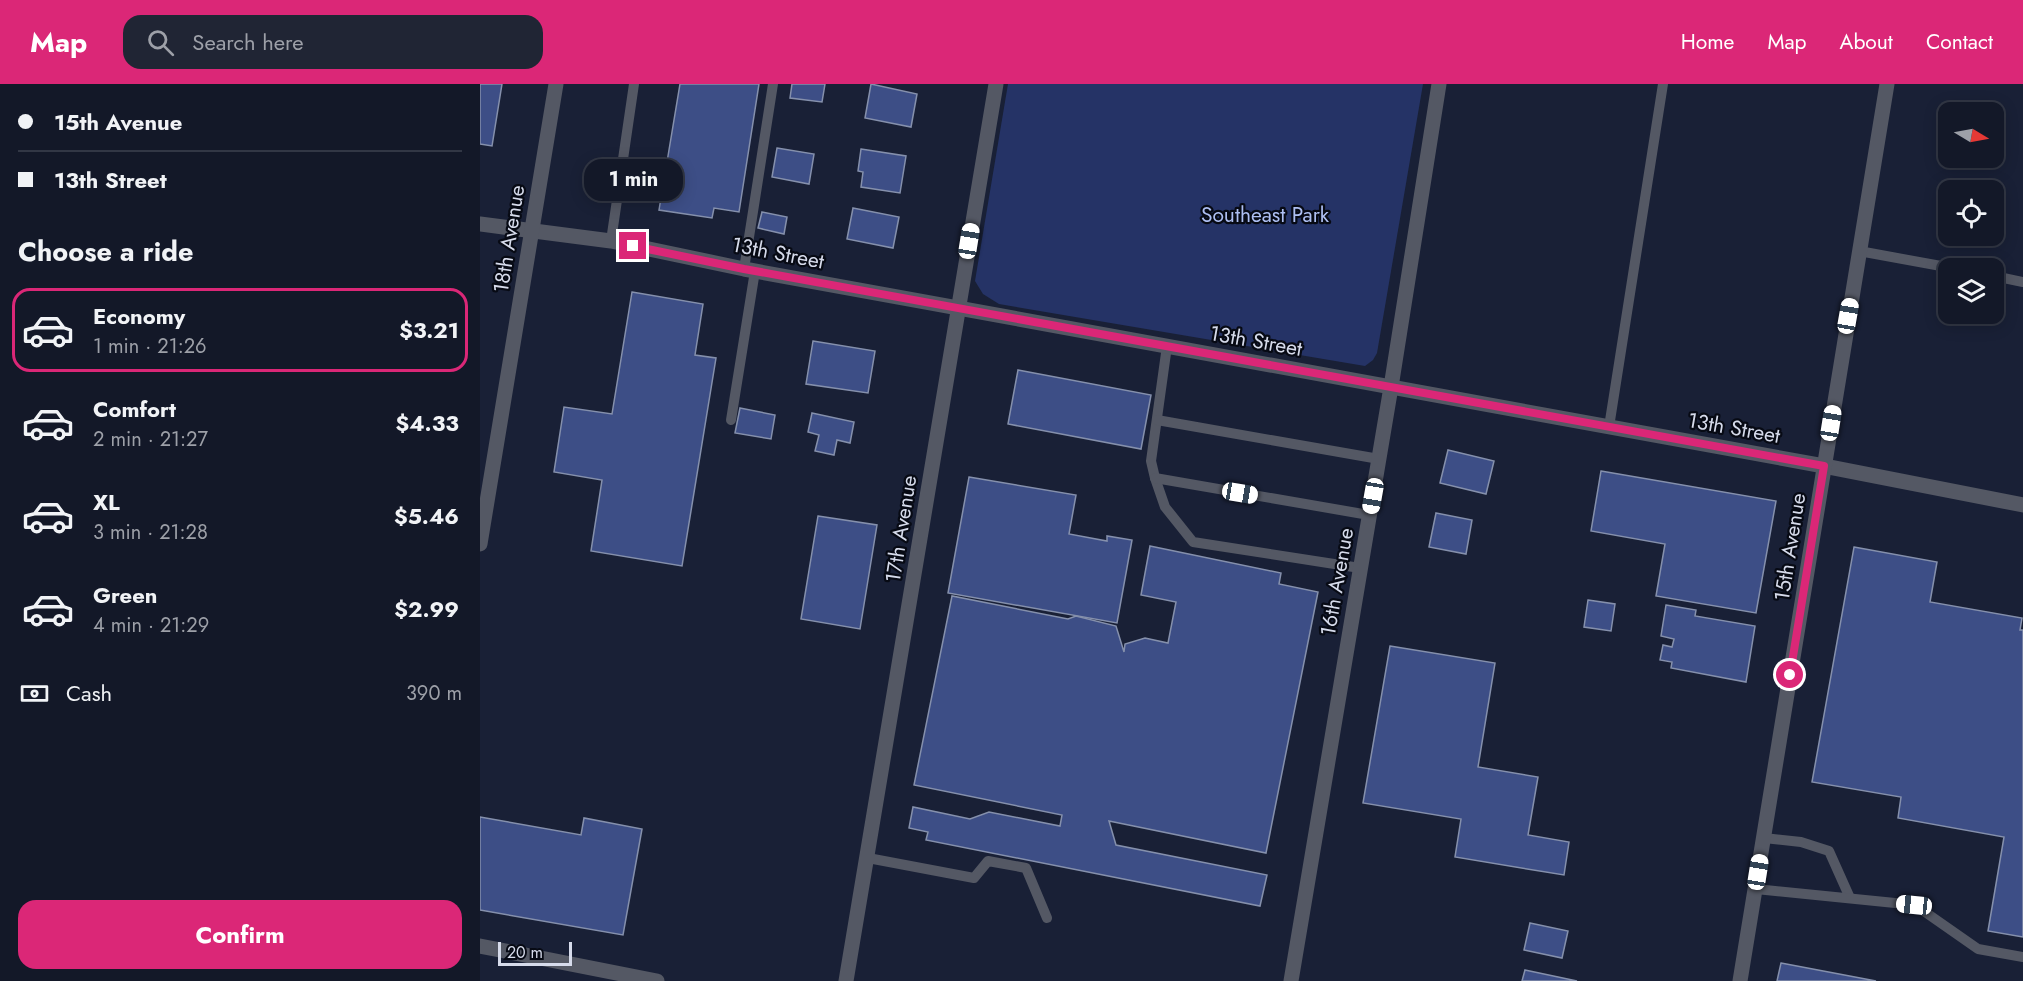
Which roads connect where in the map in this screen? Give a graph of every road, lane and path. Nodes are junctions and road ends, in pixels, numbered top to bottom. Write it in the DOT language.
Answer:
graph roads {
  1 [pos="556,84"];
  2 [pos="634,84"];
  3 [pos="773,84"];
  4 [pos="996,84"];
  5 [pos="1439,84"];
  6 [pos="1664,84"];
  7 [pos="1887,84"];
  8 [pos="480,224"];
  9 [pos="532,229"];
  10 [pos="610,241"];
  11 [pos="1859,251"];
  12 [pos="1938,265"];
  13 [pos="749,270"];
  14 [pos="2004,278"];
  15 [pos="2023,282"];
  16 [pos="958,308"];
  17 [pos="1167,346"];
  18 [pos="1391,387"];
  19 [pos="731,420"];
  20 [pos="1157,420"];
  21 [pos="1608,427"];
  22 [pos="1379,459"];
  23 [pos="1824,466"];
  24 [pos="1155,478"];
  25 [pos="484,497"];
  26 [pos="2023,505"];
  27 [pos="1370,515"];
  28 [pos="480,544"];
  29 [pos="1360,568"];
  30 [pos="1764,838"];
  31 [pos="868,858"];
  32 [pos="1755,889"];
  33 [pos="1850,898"];
  34 [pos="1047,918"];
  35 [pos="480,946"];
  36 [pos="2023,957"];
  37 [pos="628,979"];
  38 [pos="657,981"];
  39 [pos="846,981"];
  40 [pos="1291,981"];
  41 [pos="1740,981"];
  1 -- 9 [label="street, 18th Avenue"];
  2 -- 10 [label="lane"];
  3 -- 13 [label="lane"];
  4 -- 16 [label="street, 17th Avenue"];
  5 -- 18 [label="street, 16th Avenue"];
  6 -- 21 [label="lane"];
  7 -- 11 [label="street, 15th Avenue"];
  8 -- 9 [label="street, 13th Street"];
  9 -- 10 [label="street, 13th Street"];
  9 -- 25 [label="street, 18th Avenue"];
  10 -- 13 [label="street, 13th Street"];
  11 -- 12 [label="lane"];
  11 -- 23 [label="street, 15th Avenue"];
  13 -- 16 [label="street, 13th Street"];
  13 -- 19 [label="lane"];
  14 -- 15 [label="lane"];
  16 -- 17 [label="street, 13th Street"];
  16 -- 31 [label="street, 17th Avenue"];
  17 -- 18 [label="street, 13th Street"];
  17 -- 20 [label="lane"];
  18 -- 21 [label="street, 13th Street"];
  18 -- 22 [label="street, 16th Avenue"];
  20 -- 22 [label="lane"];
  20 -- 24 [label="lane"];
  21 -- 23 [label="street, 13th Street"];
  22 -- 27 [label="street, 16th Avenue"];
  23 -- 26 [label="street, 13th Street"];
  23 -- 30 [label="street, 15th Avenue"];
  24 -- 27 [label="lane"];
  24 -- 29 [label="lane"];
  25 -- 28 [label="street, 18th Avenue"];
  27 -- 29 [label="street, 16th Avenue"];
  29 -- 40 [label="street, 16th Avenue"];
  30 -- 32 [label="street, 15th Avenue"];
  30 -- 33 [label="lane"];
  31 -- 34 [label="lane"];
  31 -- 39 [label="street, 17th Avenue"];
  32 -- 33 [label="lane"];
  32 -- 41 [label="street, 15th Avenue"];
  33 -- 36 [label="lane"];
  35 -- 37 [label="street"];
  37 -- 38 [label="street"];
}
